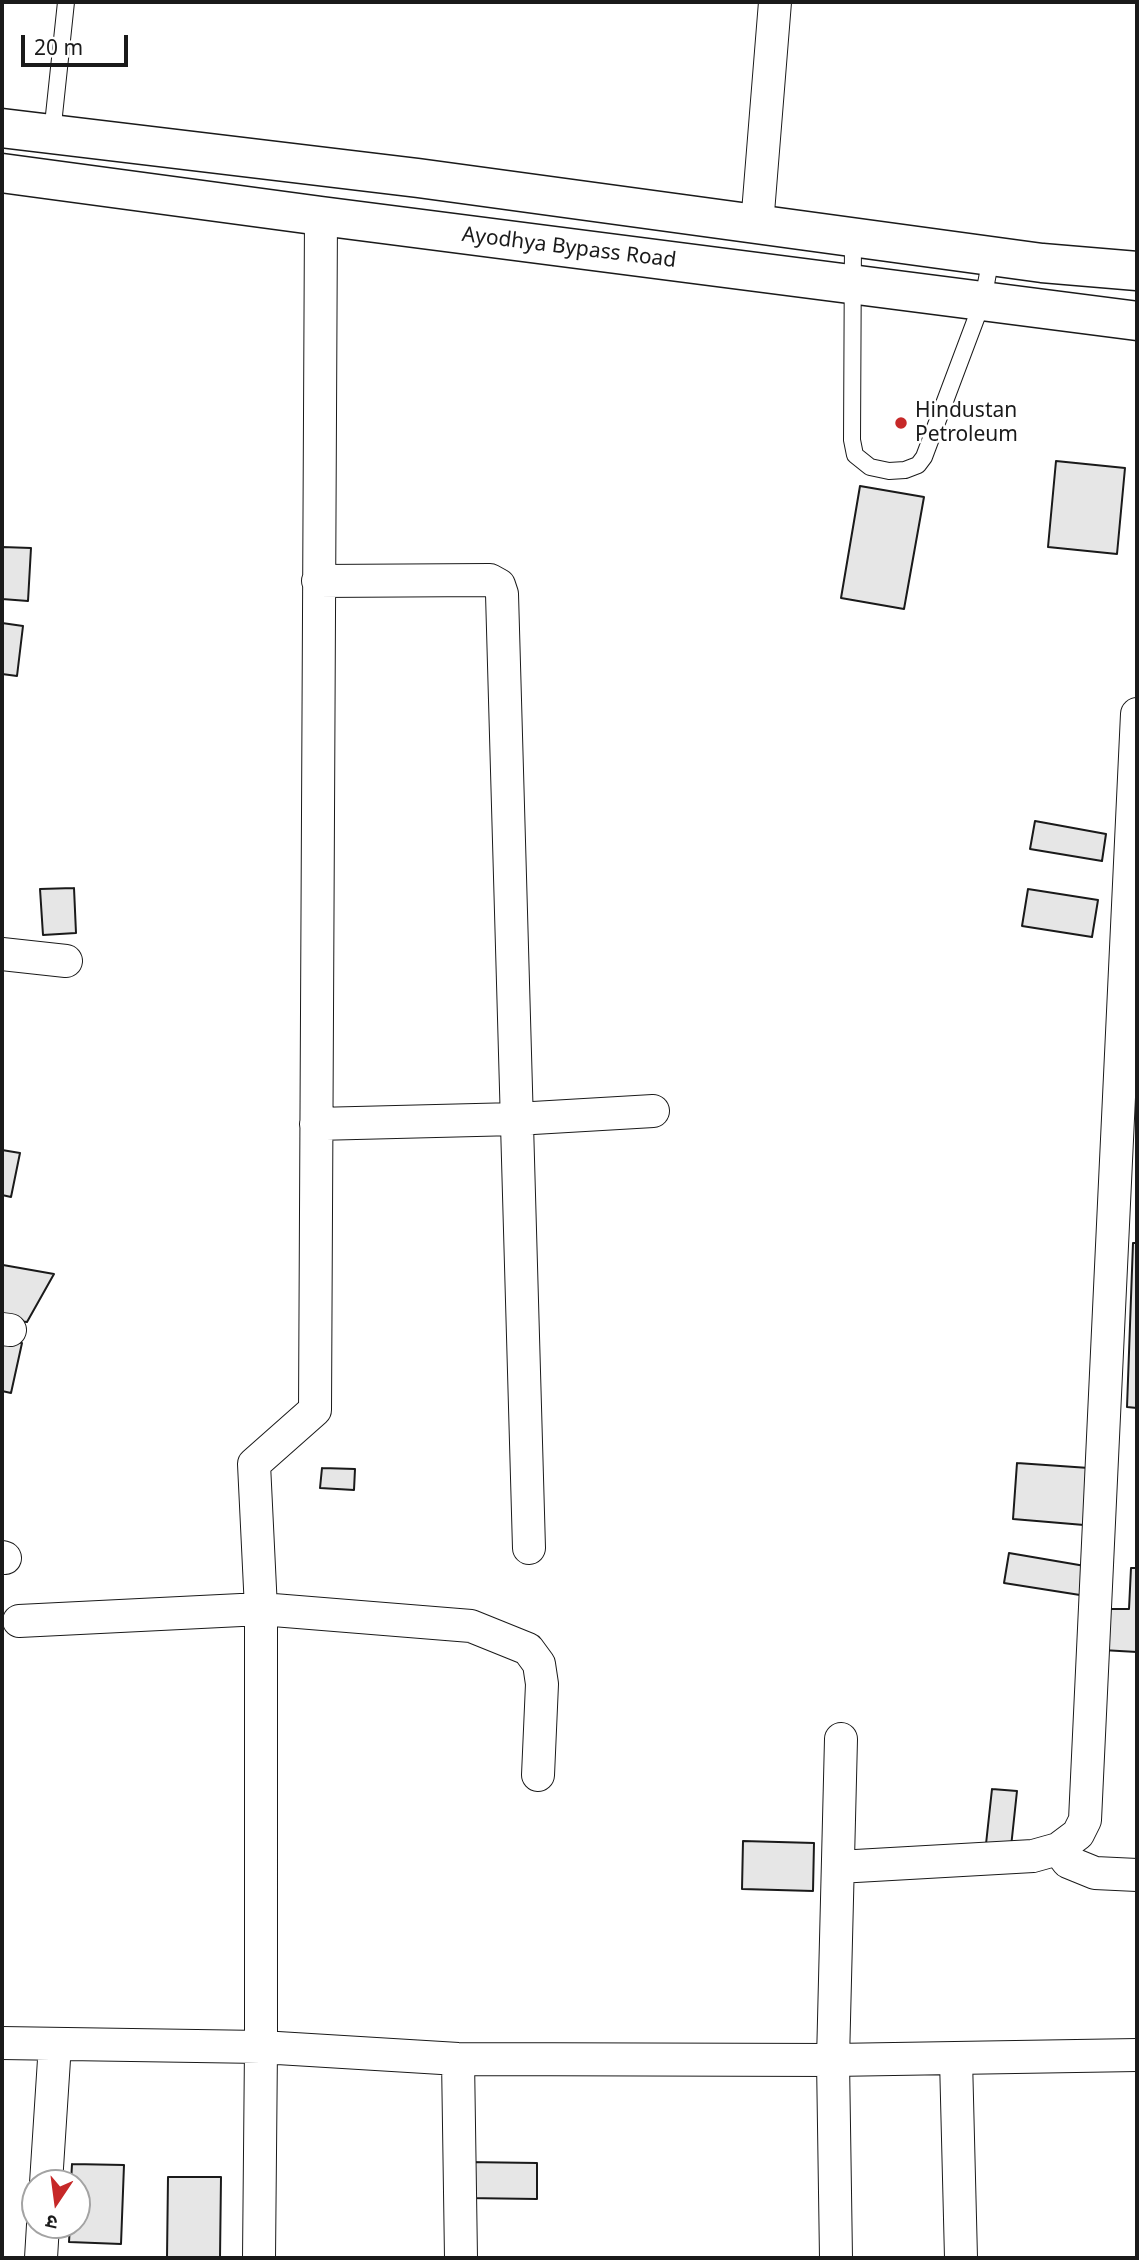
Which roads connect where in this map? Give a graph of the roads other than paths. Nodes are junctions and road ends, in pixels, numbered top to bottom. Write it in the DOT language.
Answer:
graph roads {
  1 [pos="66,2"];
  2 [pos="775,2"];
  3 [pos="2,128"];
  4 [pos="52,134"];
  5 [pos="2,173"];
  6 [pos="321,216"];
  7 [pos="757,225"];
  8 [pos="853,237"];
  9 [pos="991,256"];
  10 [pos="1137,271"];
  11 [pos="853,285"];
  12 [pos="983,300"];
  13 [pos="1137,321"];
  14 [pos="318,581"];
  15 [pos="1137,714"];
  16 [pos="2,954"];
  17 [pos="66,961"];
  18 [pos="653,1111"];
  19 [pos="516,1119"];
  20 [pos="316,1125"];
  21 [pos="529,1548"];
  22 [pos="261,1609"];
  23 [pos="19,1621"];
  24 [pos="841,1739"];
  25 [pos="538,1775"];
  26 [pos="1058,1849"];
  27 [pos="838,1867"];
  28 [pos="1137,1875"];
  29 [pos="2,2043"];
  30 [pos="55,2044"];
  31 [pos="261,2047"];
  32 [pos="1137,2055"];
  33 [pos="458,2059"];
  34 [pos="956,2059"];
  35 [pos="832,2060"];
  36 [pos="47,2169"];
  37 [pos="42,2239"];
  38 [pos="41,2258"];
  39 [pos="259,2258"];
  40 [pos="461,2258"];
  41 [pos="836,2258"];
  42 [pos="961,2258"];
  1 -- 4 [label="lane"];
  2 -- 7 [label="street"];
  3 -- 4 [label="main road"];
  4 -- 7 [label="main road"];
  5 -- 6 [label="main road, Ayodhya Bypass Road"];
  6 -- 11 [label="main road, Ayodhya Bypass Road"];
  6 -- 14 [label="street"];
  7 -- 8 [label="main road"];
  8 -- 9 [label="main road"];
  8 -- 11 [label="lane"];
  9 -- 10 [label="main road"];
  9 -- 12 [label="lane"];
  11 -- 12 [label="main road, Ayodhya Bypass Road"];
  11 -- 12 [label="lane"];
  12 -- 13 [label="main road, Ayodhya Bypass Road"];
  14 -- 19 [label="street"];
  14 -- 20 [label="street"];
  15 -- 26 [label="street"];
  16 -- 17 [label="street"];
  18 -- 19 [label="street"];
  19 -- 20 [label="street"];
  19 -- 21 [label="street"];
  20 -- 22 [label="street"];
  22 -- 23 [label="street"];
  22 -- 25 [label="street"];
  22 -- 31 [label="street"];
  24 -- 27 [label="street"];
  26 -- 27 [label="street"];
  26 -- 28 [label="street"];
  27 -- 35 [label="street"];
  29 -- 30 [label="street"];
  30 -- 31 [label="street"];
  30 -- 36 [label="street"];
  31 -- 33 [label="street"];
  31 -- 39 [label="street"];
  32 -- 34 [label="street"];
  33 -- 35 [label="street"];
  33 -- 40 [label="street"];
  34 -- 35 [label="street"];
  34 -- 42 [label="street"];
  35 -- 41 [label="street"];
  37 -- 38 [label="street"];
}
